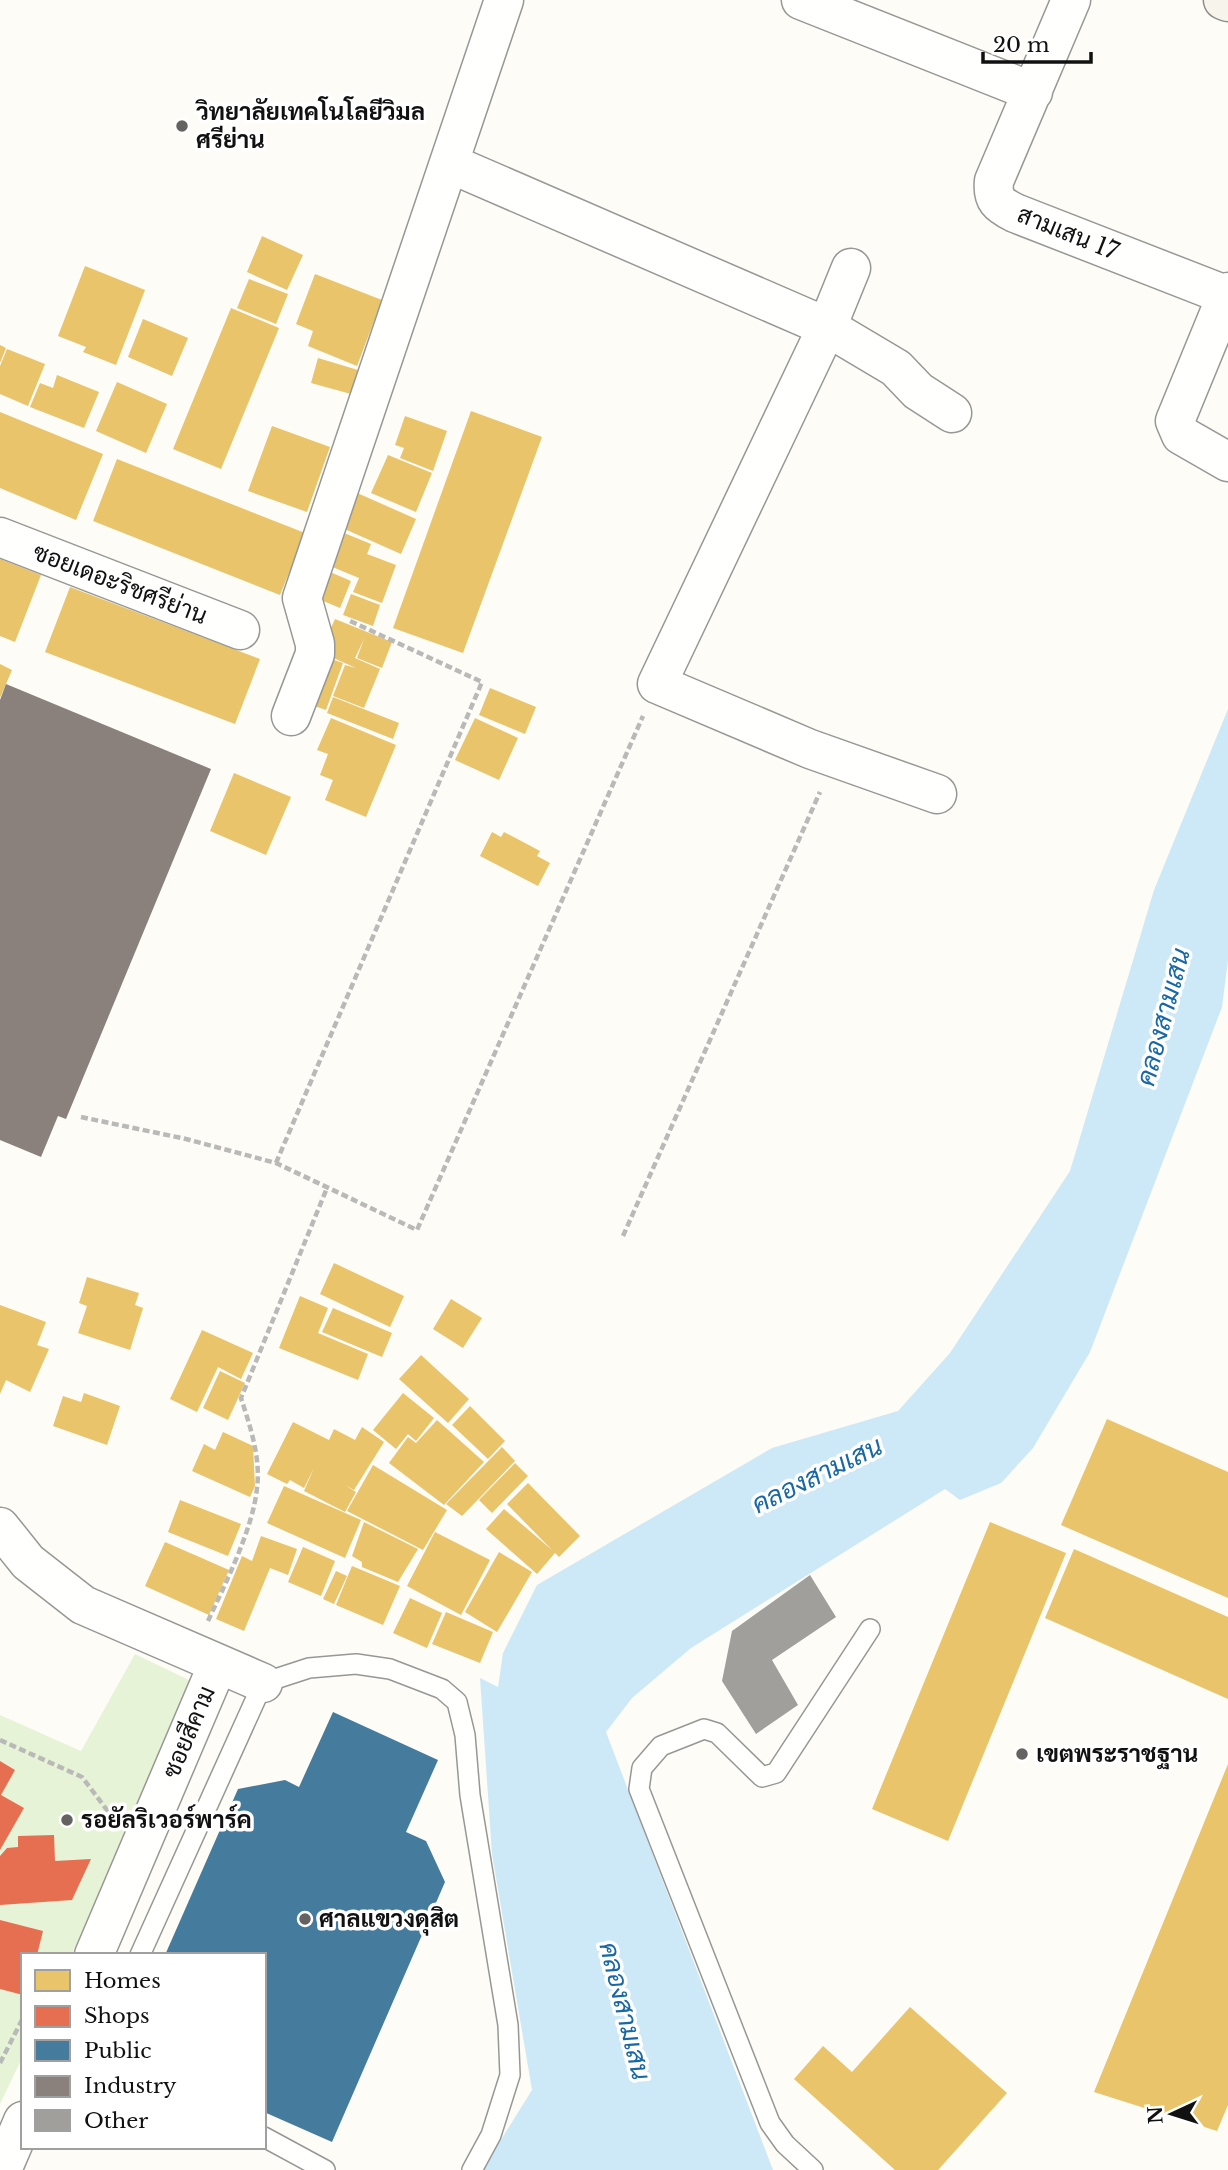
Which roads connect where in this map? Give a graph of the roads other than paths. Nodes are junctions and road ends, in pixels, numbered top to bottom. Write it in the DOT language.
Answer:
graph roads {
  1 [pos="504,0"];
  2 [pos="801,0"];
  3 [pos="1071,0"];
  4 [pos="1033,92"];
  5 [pos="451,164"];
  6 [pos="851,268"];
  7 [pos="1227,294"];
  8 [pos="827,327"];
  9 [pos="952,413"];
  10 [pos="1228,462"];
  11 [pos="0,537"];
  12 [pos="240,631"];
  13 [pos="290,716"];
  14 [pos="937,794"];
  15 [pos="0,1527"];
  16 [pos="870,1629"];
  17 [pos="205,1658"];
  18 [pos="263,1683"];
  19 [pos="95,1953"];
  20 [pos="141,1953"];
  21 [pos="21,2126"];
  22 [pos="266,2138"];
  23 [pos="2,2170"];
  24 [pos="325,2170"];
  25 [pos="472,2170"];
  26 [pos="813,2170"];
  1 -- 5 [label="street"];
  2 -- 4 [label="street"];
  3 -- 4 [label="street, สามเสน 17"];
  4 -- 7 [label="street, สามเสน 17"];
  5 -- 8 [label="street"];
  5 -- 13 [label="street"];
  6 -- 8 [label="street"];
  7 -- 10 [label="street"];
  8 -- 9 [label="street"];
  8 -- 14 [label="street"];
  11 -- 12 [label="street, ซอยเดอะริชศรีย่าน"];
  15 -- 17 [label="street, ซอยสีคาม"];
  16 -- 26 [label="lane"];
  17 -- 18 [label="street, ซอยสีคาม"];
  17 -- 19 [label="street, ซอยสีคาม"];
  18 -- 20 [label="lane"];
  18 -- 25 [label="lane"];
  21 -- 23 [label="street"];
  22 -- 24 [label="lane"];
}
